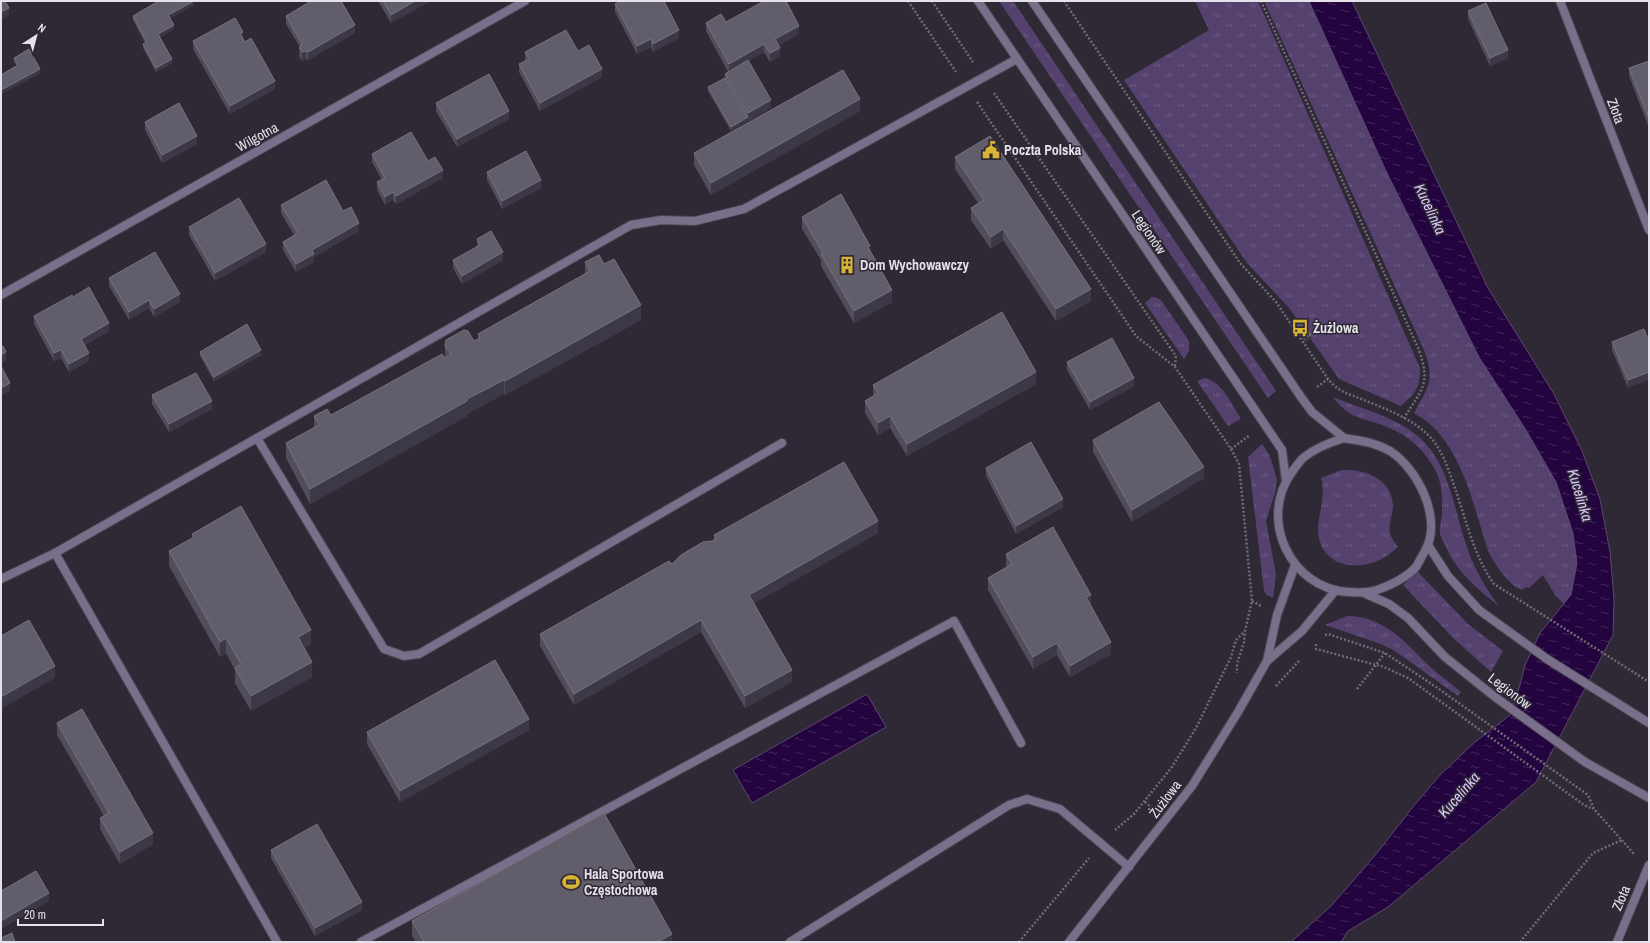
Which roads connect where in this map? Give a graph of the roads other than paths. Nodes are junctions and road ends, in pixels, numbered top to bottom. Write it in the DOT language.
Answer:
graph roads {
  1 [pos="525,1"];
  2 [pos="978,1"];
  3 [pos="1032,1"];
  4 [pos="1560,1"];
  5 [pos="1017,59"];
  6 [pos="1649,230"];
  7 [pos="1,295"];
  8 [pos="257,438"];
  9 [pos="1344,438"];
  10 [pos="782,442"];
  11 [pos="1286,482"];
  12 [pos="1428,545"];
  13 [pos="55,553"];
  14 [pos="1295,564"];
  15 [pos="1,579"];
  16 [pos="1335,591"];
  17 [pos="1366,594"];
  18 [pos="1267,661"];
  19 [pos="1649,723"];
  20 [pos="1021,743"];
  21 [pos="1649,798"];
  22 [pos="1649,865"];
  23 [pos="1129,867"];
  24 [pos="277,942"];
  25 [pos="361,942"];
  26 [pos="790,942"];
  27 [pos="1069,942"];
  28 [pos="1617,942"];
  1 -- 7 [label="street, Wilgotna"];
  2 -- 5 [label="street, Legionów"];
  3 -- 9 [label="street"];
  4 -- 6 [label="street, Złota"];
  5 -- 8 [label="street"];
  5 -- 11 [label="street, Legionów"];
  8 -- 10 [label="street"];
  8 -- 13 [label="street"];
  9 -- 11 [label="street"];
  9 -- 12 [label="street"];
  11 -- 14 [label="street"];
  12 -- 17 [label="street"];
  12 -- 19 [label="street"];
  13 -- 15 [label="street"];
  13 -- 24 [label="street"];
  14 -- 16 [label="street"];
  14 -- 18 [label="street, Żużlowa"];
  16 -- 17 [label="street"];
  16 -- 18 [label="street, Żużlowa"];
  17 -- 21 [label="street, Legionów"];
  18 -- 23 [label="street, Żużlowa"];
  20 -- 25 [label="street"];
  22 -- 28 [label="street, Złota"];
  23 -- 26 [label="street"];
  23 -- 27 [label="street, Żużlowa"];
}
